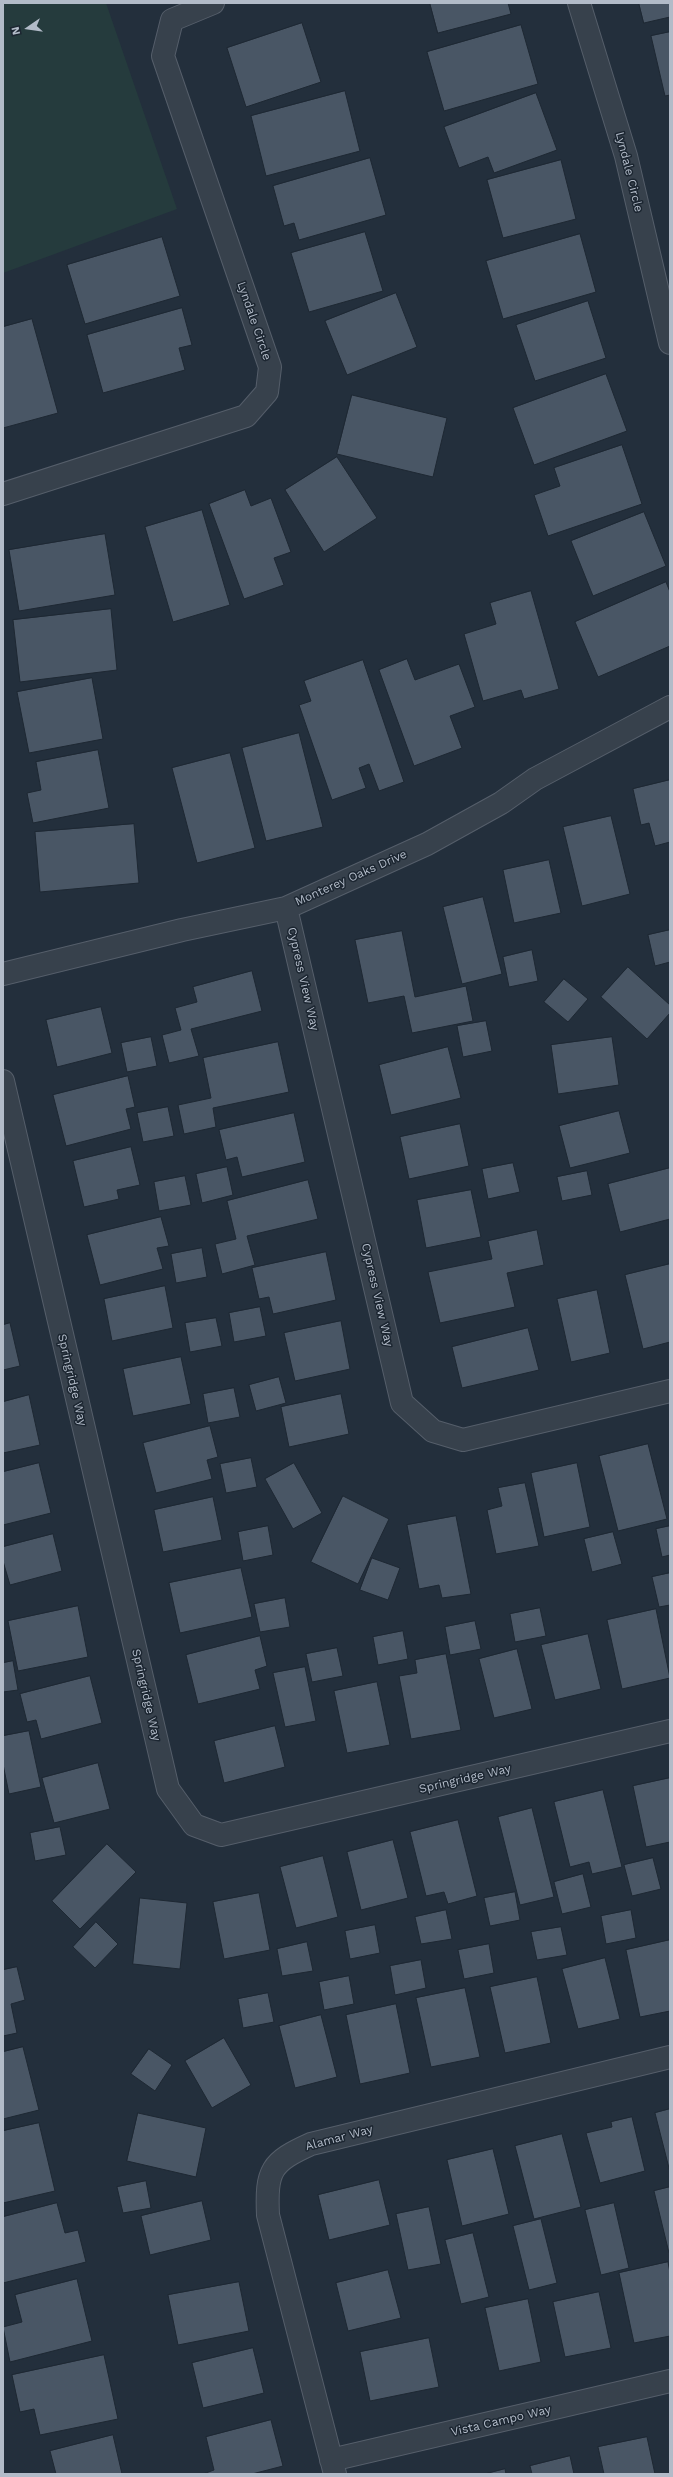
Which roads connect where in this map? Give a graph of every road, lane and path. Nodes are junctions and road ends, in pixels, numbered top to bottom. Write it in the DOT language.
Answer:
graph roads {
  1 [pos="213,3"];
  2 [pos="579,3"];
  3 [pos="670,343"];
  4 [pos="3,494"];
  5 [pos="670,707"];
  6 [pos="286,908"];
  7 [pos="3,974"];
  8 [pos="3,1081"];
  9 [pos="670,1391"];
  10 [pos="670,1731"];
  11 [pos="670,2057"];
  12 [pos="670,2381"];
  13 [pos="333,2467"];
  1 -- 4 [label="street, Lyndale Circle"];
  2 -- 3 [label="street, Lyndale Circle"];
  5 -- 6 [label="street, Monterey Oaks Drive"];
  6 -- 7 [label="street, Monterey Oaks Drive"];
  6 -- 9 [label="street, Cypress View Way"];
  8 -- 10 [label="street, Springridge Way"];
  11 -- 13 [label="street, Alamar Way"];
  12 -- 13 [label="street, Vista Campo Way"];
}
